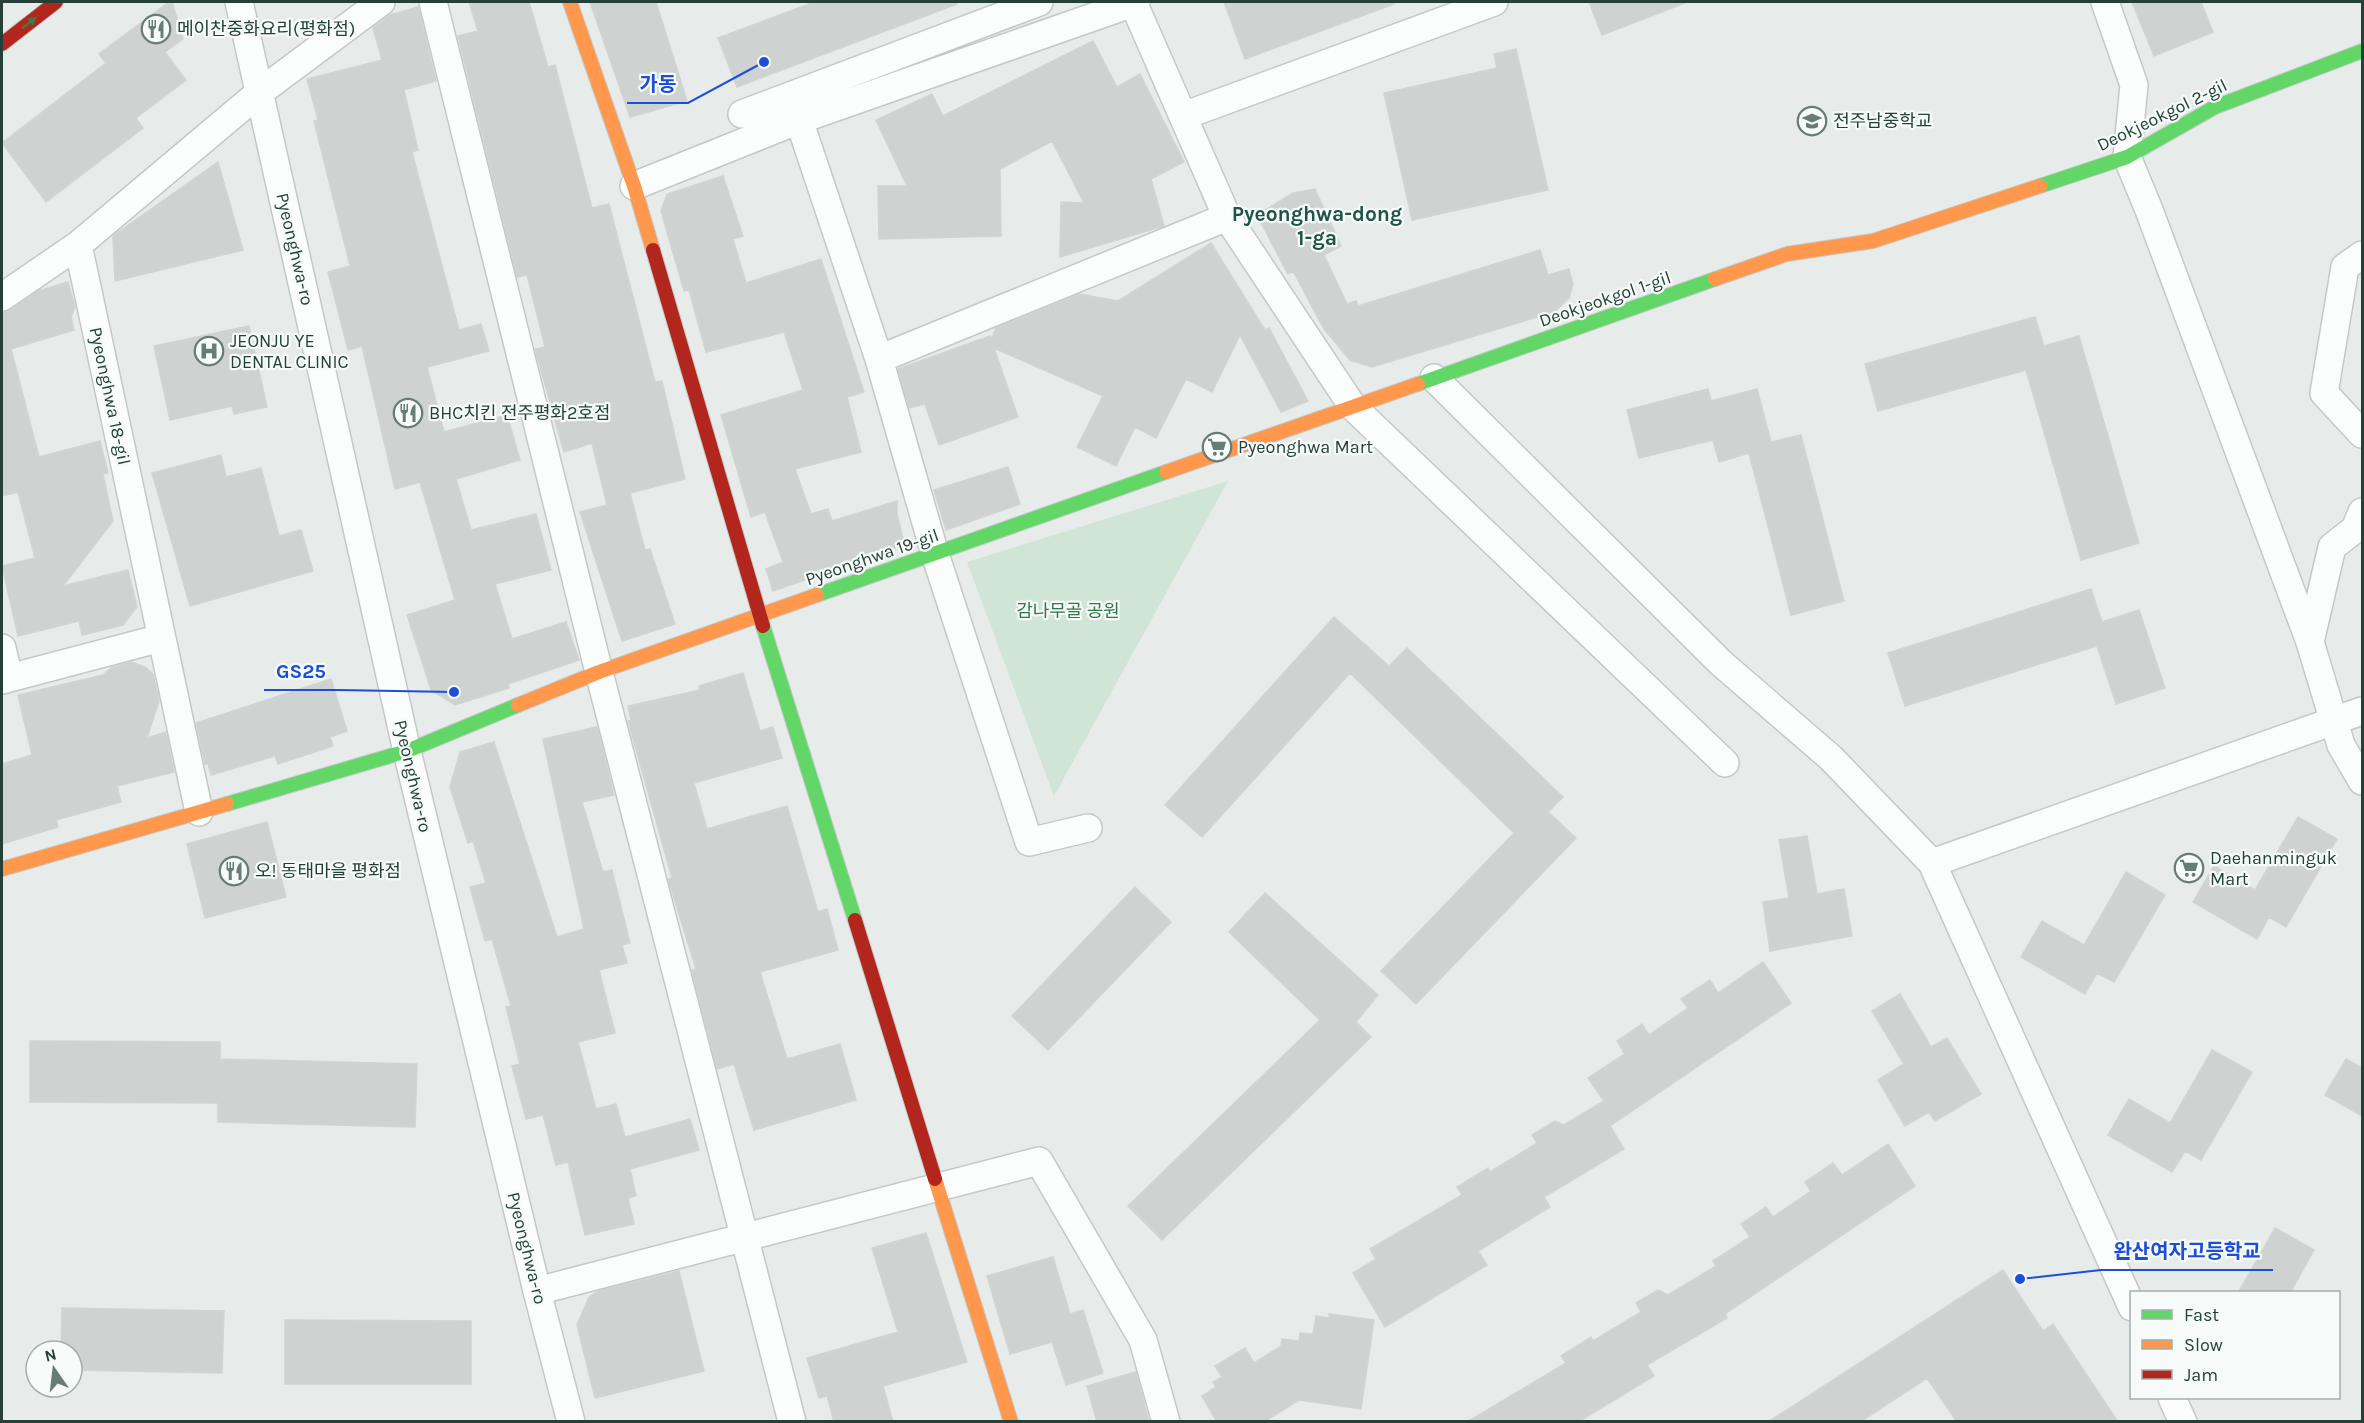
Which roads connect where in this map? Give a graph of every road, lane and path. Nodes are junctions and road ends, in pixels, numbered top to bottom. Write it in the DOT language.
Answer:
graph roads {
  1 [pos="56,2"];
  2 [pos="238,2"];
  3 [pos="381,2"];
  4 [pos="434,2"];
  5 [pos="570,2"];
  6 [pos="1039,2"];
  7 [pos="1134,2"];
  8 [pos="1494,2"];
  9 [pos="2105,2"];
  10 [pos="2,45"];
  11 [pos="2362,51"];
  12 [pos="260,92"];
  13 [pos="742,114"];
  14 [pos="1183,116"];
  15 [pos="799,120"];
  16 [pos="2127,157"];
  17 [pos="634,186"];
  18 [pos="1227,217"];
  19 [pos="1873,241"];
  20 [pos="78,245"];
  21 [pos="2362,255"];
  22 [pos="2,297"];
  23 [pos="879,359"];
  24 [pos="1434,378"];
  25 [pos="1353,407"];
  26 [pos="2362,434"];
  27 [pos="2362,512"];
  28 [pos="935,554"];
  29 [pos="760,615"];
  30 [pos="161,638"];
  31 [pos="2310,642"];
  32 [pos="2,648"];
  33 [pos="599,672"];
  34 [pos="5,679"];
  35 [pos="2362,711"];
  36 [pos="2333,722"];
  37 [pos="407,751"];
  38 [pos="1725,763"];
  39 [pos="2362,781"];
  40 [pos="199,812"];
  41 [pos="1088,828"];
  42 [pos="1932,863"];
  43 [pos="2,869"];
  44 [pos="939,1187"];
  45 [pos="744,1238"];
  46 [pos="537,1291"];
  47 [pos="2130,1303"];
  48 [pos="2172,1399"];
  49 [pos="572,1422"];
  50 [pos="792,1422"];
  51 [pos="1011,1422"];
  52 [pos="1166,1422"];
  53 [pos="2183,1422"];
  10 -- 1 [label="street, one-way"];
  2 -- 12 [label="street, Pyeonghwa-ro"];
  3 -- 12 [label="street"];
  4 -- 33 [label="street"];
  5 -- 17 [label="street"];
  6 -- 13 [label="street"];
  7 -- 14 [label="street"];
  7 -- 15 [label="street"];
  8 -- 14 [label="street"];
  9 -- 16 [label="street"];
  11 -- 16 [label="street, Deokjeokgol 2-gil"];
  12 -- 20 [label="street"];
  12 -- 37 [label="street, Pyeonghwa-ro"];
  14 -- 18 [label="street"];
  15 -- 17 [label="street"];
  15 -- 23 [label="street"];
  16 -- 19 [label="street, Deokjeokgol 2-gil"];
  16 -- 31 [label="street"];
  17 -- 29 [label="street"];
  18 -- 23 [label="street"];
  18 -- 25 [label="street"];
  19 -- 24 [label="street, Deokjeokgol 1-gil"];
  20 -- 22 [label="street"];
  20 -- 30 [label="street, Pyeonghwa 18-gil"];
  21 -- 26 [label="street"];
  23 -- 28 [label="street"];
  24 -- 25 [label="street, Deokjeokgol 1-gil"];
  24 -- 42 [label="street"];
  25 -- 28 [label="street, Pyeonghwa 19-gil"];
  25 -- 38 [label="street"];
  27 -- 31 [label="street"];
  28 -- 29 [label="street, Pyeonghwa 19-gil"];
  28 -- 41 [label="street"];
  29 -- 33 [label="street, Pyeonghwa 19-gil"];
  29 -- 44 [label="street"];
  30 -- 34 [label="street"];
  30 -- 40 [label="street, Pyeonghwa 18-gil"];
  31 -- 36 [label="street"];
  32 -- 34 [label="street"];
  33 -- 37 [label="street, Pyeonghwa 19-gil"];
  33 -- 45 [label="street"];
  35 -- 36 [label="street"];
  36 -- 39 [label="street"];
  36 -- 42 [label="street"];
  37 -- 40 [label="street"];
  37 -- 46 [label="street, Pyeonghwa-ro"];
  40 -- 43 [label="street"];
  42 -- 47 [label="street"];
  44 -- 45 [label="street"];
  44 -- 51 [label="street"];
  44 -- 52 [label="street"];
  45 -- 46 [label="street"];
  45 -- 50 [label="street"];
  46 -- 49 [label="street, Pyeonghwa-ro"];
  48 -- 53 [label="street"];
}
